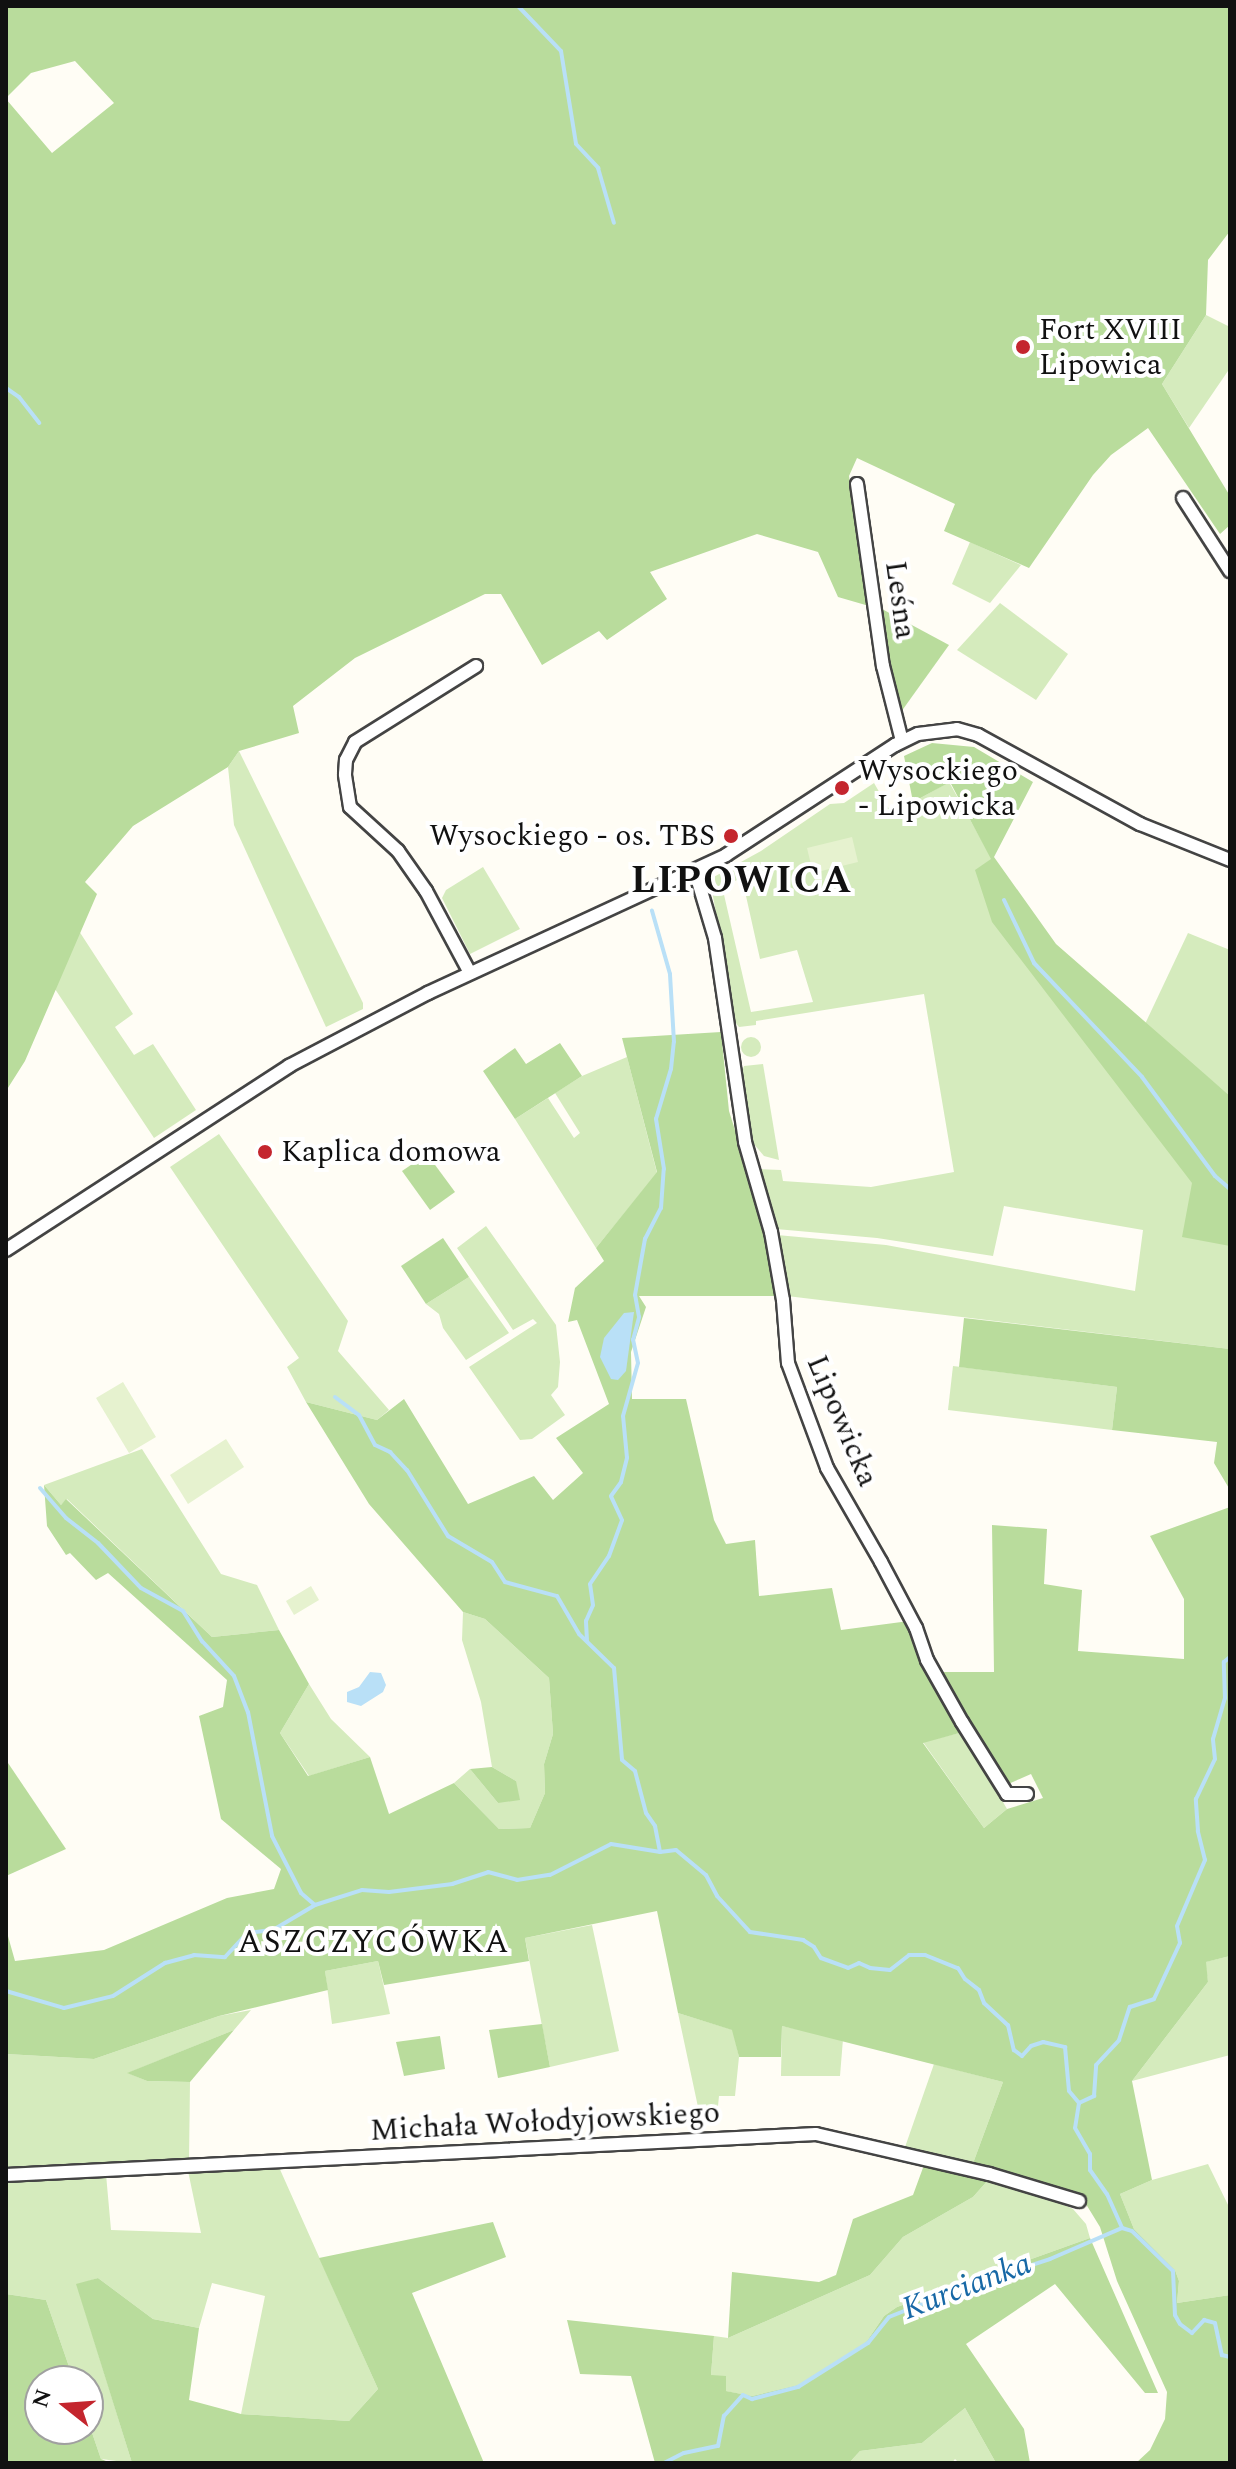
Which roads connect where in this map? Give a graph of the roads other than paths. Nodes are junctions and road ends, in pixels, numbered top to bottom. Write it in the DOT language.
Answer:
graph roads {
  1 [pos="857,484"];
  2 [pos="1183,498"];
  3 [pos="1230,571"];
  4 [pos="476,666"];
  5 [pos="902,741"];
  6 [pos="1230,860"];
  7 [pos="695,871"];
  8 [pos="470,973"];
  9 [pos="6,1250"];
  10 [pos="1027,1794"];
  11 [pos="6,2175"];
  12 [pos="1079,2201"];
  1 -- 5 [label="street, Leśna"];
  2 -- 3 [label="street"];
  4 -- 8 [label="street"];
  5 -- 6 [label="street"];
  5 -- 7 [label="street"];
  7 -- 8 [label="street"];
  7 -- 10 [label="street, Lipowicka"];
  8 -- 9 [label="street"];
  11 -- 12 [label="street, Michała Wołodyjowskiego"];
}
